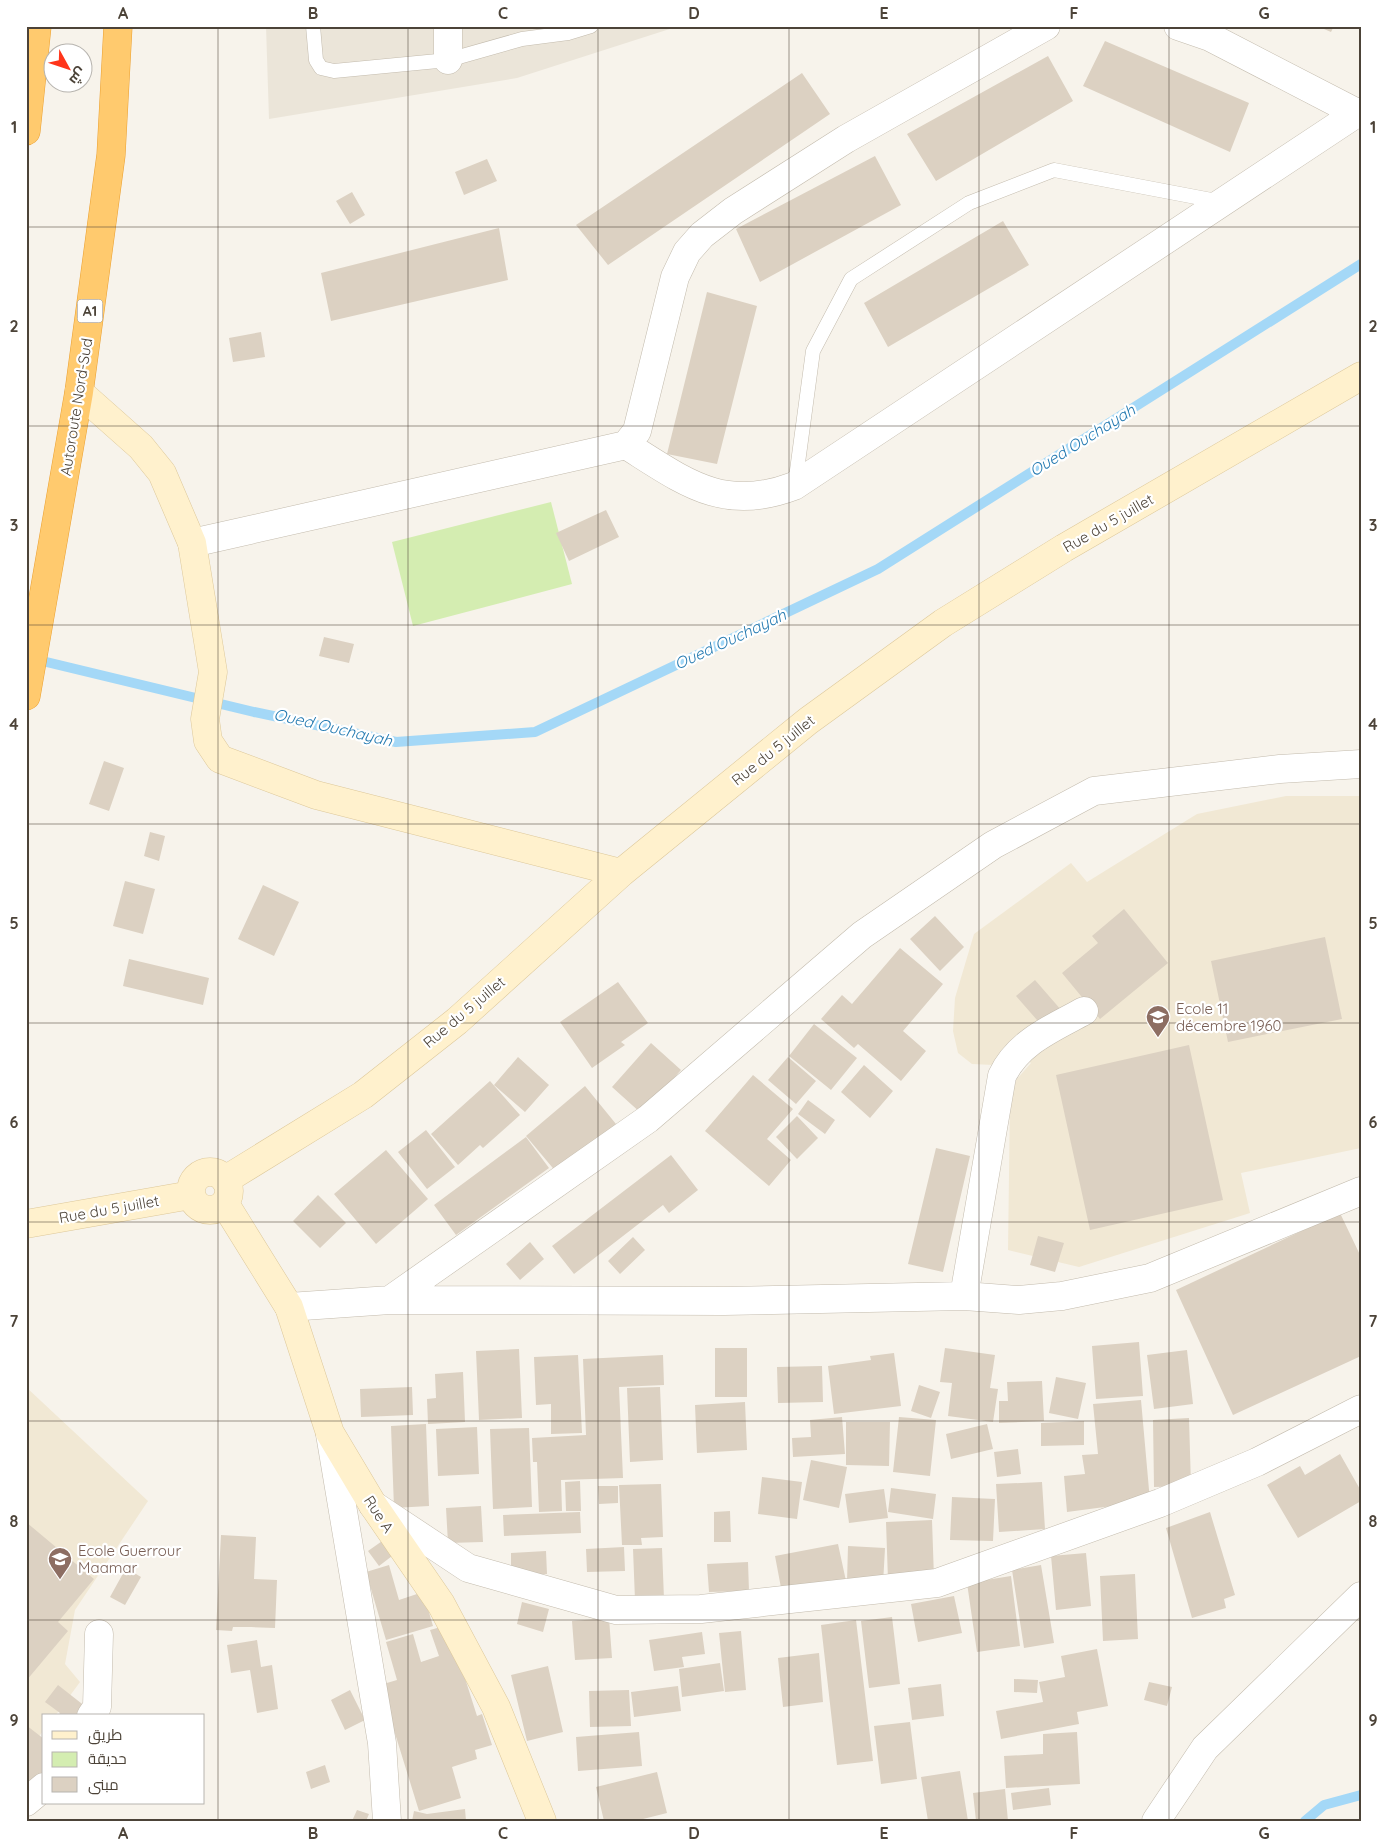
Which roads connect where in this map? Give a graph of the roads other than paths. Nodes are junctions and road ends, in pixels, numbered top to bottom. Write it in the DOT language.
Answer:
graph roads {
  1 [pos="37,26"];
  2 [pos="118,26"];
  3 [pos="313,26"];
  4 [pos="448,26"];
  5 [pos="591,26"];
  6 [pos="1046,26"];
  7 [pos="1178,26"];
  8 [pos="568,29"];
  9 [pos="448,60"];
  10 [pos="1359,112"];
  11 [pos="26,131"];
  12 [pos="1223,202"];
  13 [pos="1361,376"];
  14 [pos="79,392"];
  15 [pos="626,445"];
  16 [pos="794,486"];
  17 [pos="192,543"];
  18 [pos="26,696"];
  19 [pos="1361,764"];
  20 [pos="621,873"];
  21 [pos="1084,1010"];
  22 [pos="1361,1191"];
  23 [pos="225,1192"];
  24 [pos="26,1224"];
  25 [pos="964,1296"];
  26 [pos="390,1300"];
  27 [pos="289,1307"];
  28 [pos="1361,1409"];
  29 [pos="330,1433"];
  30 [pos="373,1505"];
  31 [pos="1361,1596"];
  32 [pos="1349,1623"];
  33 [pos="99,1634"];
  34 [pos="92,1714"];
  35 [pos="42,1789"];
  36 [pos="26,1802"];
  37 [pos="387,1821"];
  38 [pos="542,1821"];
  39 [pos="1156,1821"];
  1 -- 11 [label="highway"];
  2 -- 14 [label="highway, Autoroute Nord-Sud / A1"];
  3 -- 9 [label="lane"];
  4 -- 9 [label="street"];
  5 -- 8 [label="lane"];
  6 -- 15 [label="street"];
  7 -- 10 [label="street"];
  8 -- 9 [label="lane"];
  10 -- 12 [label="street"];
  12 -- 16 [label="street"];
  12 -- 16 [label="lane"];
  13 -- 20 [label="street, Rue du 5 juillet"];
  14 -- 17 [label="street"];
  14 -- 18 [label="highway, Autoroute Nord-Sud / A1"];
  15 -- 16 [label="street"];
  15 -- 17 [label="street"];
  17 -- 20 [label="street"];
  19 -- 26 [label="street"];
  20 -- 23 [label="street, Rue du 5 juillet"];
  21 -- 25 [label="street"];
  22 -- 25 [label="street"];
  23 -- 24 [label="street, Rue du 5 juillet"];
  23 -- 27 [label="street, Rue A"];
  25 -- 26 [label="street"];
  26 -- 27 [label="street"];
  27 -- 29 [label="street, Rue A"];
  28 -- 30 [label="street"];
  29 -- 30 [label="street, Rue A"];
  29 -- 37 [label="street"];
  30 -- 38 [label="street, Rue A"];
  31 -- 32 [label="street"];
  32 -- 39 [label="street"];
  33 -- 34 [label="street"];
  35 -- 36 [label="street"];
}
